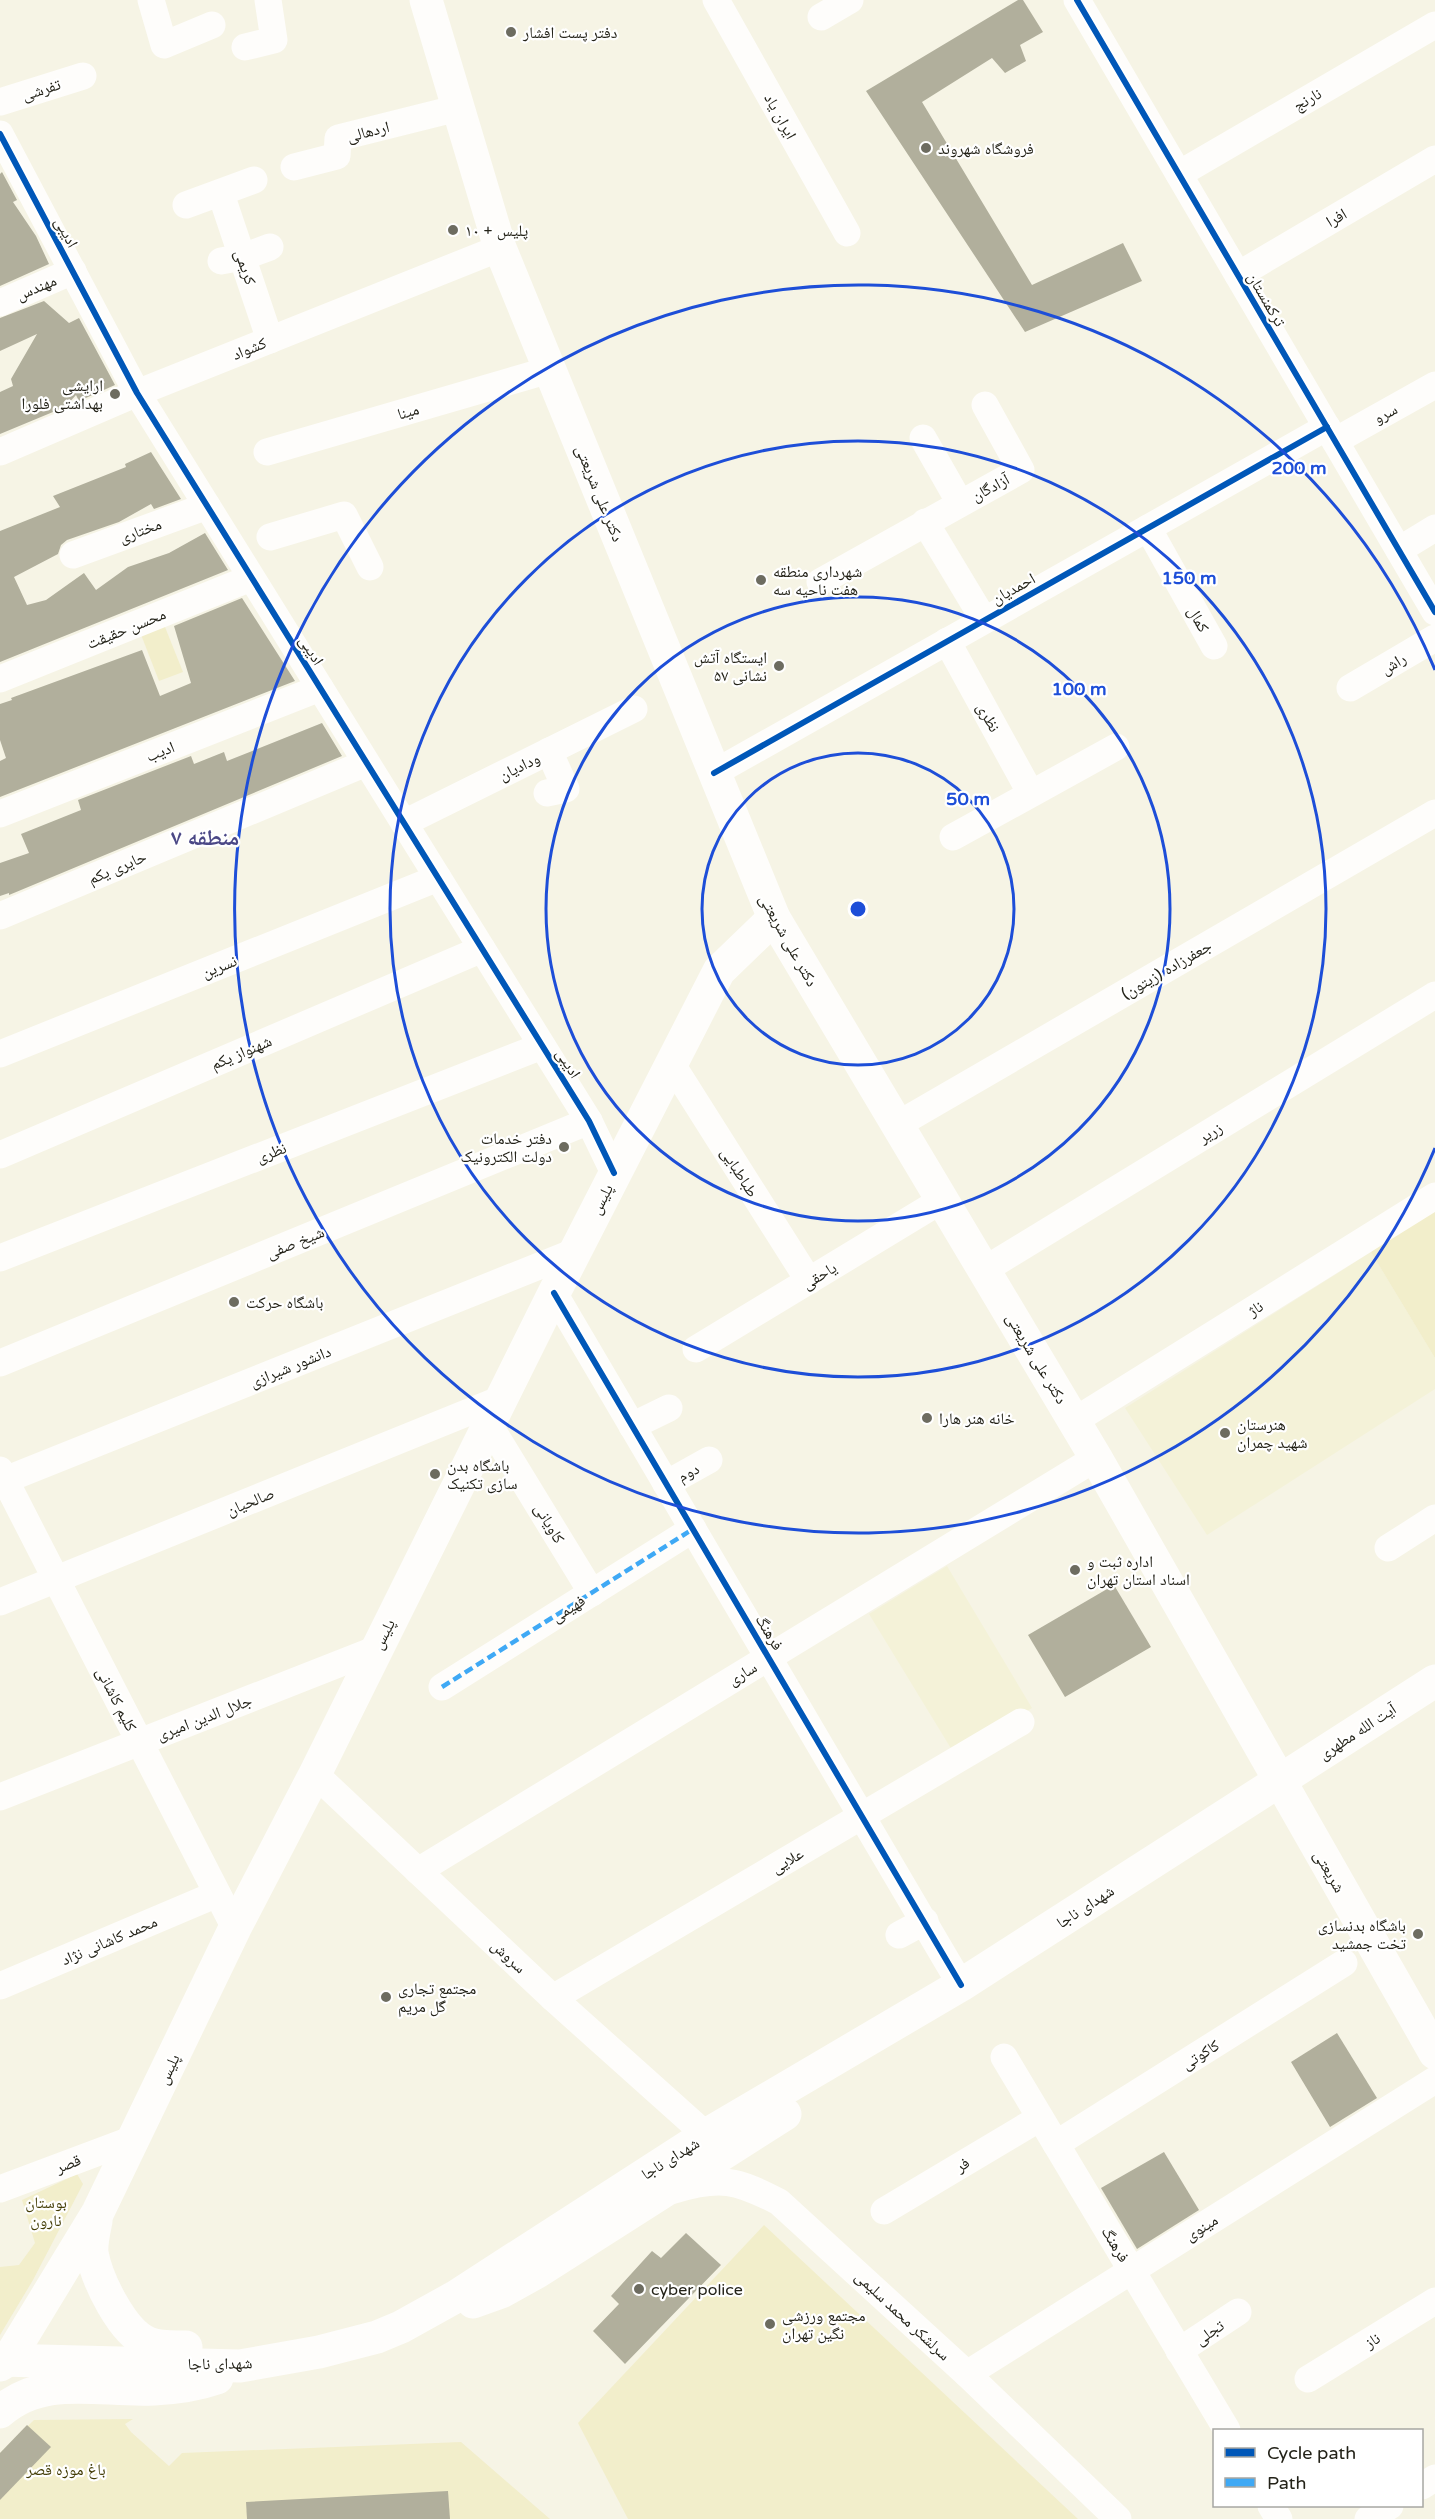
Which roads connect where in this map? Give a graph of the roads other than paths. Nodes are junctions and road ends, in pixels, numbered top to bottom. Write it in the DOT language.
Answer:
graph roads {
  1 [pos="151,0"];
  2 [pos="268,0"];
  3 [pos="426,0"];
  4 [pos="716,0"];
  5 [pos="850,0"];
  6 [pos="1077,0"];
  7 [pos="821,17"];
  8 [pos="212,25"];
  9 [pos="1435,25"];
  10 [pos="245,47"];
  11 [pos="83,76"];
  12 [pos="0,102"];
  13 [pos="458,108"];
  14 [pos="0,134"];
  15 [pos="1435,159"];
  16 [pos="7,164"];
  17 [pos="294,167"];
  18 [pos="1179,174"];
  19 [pos="254,180"];
  20 [pos="220,194"];
  21 [pos="186,205"];
  22 [pos="847,233"];
  23 [pos="270,247"];
  24 [pos="500,248"];
  25 [pos="232,259"];
  26 [pos="73,271"];
  27 [pos="1238,275"];
  28 [pos="0,303"];
  29 [pos="270,340"];
  30 [pos="549,370"];
  31 [pos="1435,385"];
  32 [pos="137,393"];
  33 [pos="985,405"];
  34 [pos="1331,434"];
  35 [pos="923,438"];
  36 [pos="0,452"];
  37 [pos="267,452"];
  38 [pos="960,503"];
  39 [pos="207,506"];
  40 [pos="925,522"];
  41 [pos="1148,528"];
  42 [pos="1435,528"];
  43 [pos="270,537"];
  44 [pos="1399,550"];
  45 [pos="73,555"];
  46 [pos="370,567"];
  47 [pos="251,578"];
  48 [pos="820,582"];
  49 [pos="1435,612"];
  50 [pos="984,621"];
  51 [pos="1435,638"];
  52 [pos="947,641"];
  53 [pos="1214,646"];
  54 [pos="0,679"];
  55 [pos="320,688"];
  56 [pos="1350,688"];
  57 [pos="634,710"];
  58 [pos="1116,747"];
  59 [pos="549,751"];
  60 [pos="366,763"];
  61 [pos="714,772"];
  62 [pos="1030,792"];
  63 [pos="547,793"];
  64 [pos="1435,813"];
  65 [pos="0,814"];
  66 [pos="404,823"];
  67 [pos="953,837"];
  68 [pos="438,878"];
  69 [pos="0,916"];
  70 [pos="774,918"];
  71 [pos="482,949"];
  72 [pos="1435,995"];
  73 [pos="542,1046"];
  74 [pos="0,1054"];
  75 [pos="671,1063"];
  76 [pos="589,1121"];
  77 [pos="897,1125"];
  78 [pos="0,1155"];
  79 [pos="614,1173"];
  80 [pos="1435,1196"];
  81 [pos="942,1200"];
  82 [pos="574,1252"];
  83 [pos="0,1258"];
  84 [pos="984,1270"];
  85 [pos="809,1281"];
  86 [pos="554,1293"];
  87 [pos="696,1349"];
  88 [pos="0,1363"];
  89 [pos="669,1408"];
  90 [pos="494,1411"];
  91 [pos="1074,1420"];
  92 [pos="632,1426"];
  93 [pos="1096,1458"];
  94 [pos="709,1460"];
  95 [pos="2,1477"];
  96 [pos="666,1484"];
  97 [pos="1435,1518"];
  98 [pos="693,1529"];
  99 [pos="1388,1548"];
  100 [pos="57,1580"];
  101 [pos="592,1593"];
  102 [pos="0,1602"];
  103 [pos="375,1650"];
  104 [pos="769,1657"];
  105 [pos="1435,1681"];
  106 [pos="442,1687"];
  107 [pos="1021,1722"];
  108 [pos="139,1742"];
  109 [pos="315,1774"];
  110 [pos="1279,1782"];
  111 [pos="0,1797"];
  112 [pos="862,1815"];
  113 [pos="418,1871"];
  114 [pos="217,1894"];
  115 [pos="925,1921"];
  116 [pos="235,1928"];
  117 [pos="899,1935"];
  118 [pos="1344,1963"];
  119 [pos="0,1986"];
  120 [pos="948,1993"];
  121 [pos="553,1998"];
  122 [pos="1435,2053"];
  123 [pos="1004,2057"];
  124 [pos="1435,2080"];
  125 [pos="1040,2118"];
  126 [pos="706,2135"];
  127 [pos="136,2138"];
  128 [pos="1056,2145"];
  129 [pos="0,2189"];
  130 [pos="658,2195"];
  131 [pos="884,2211"];
  132 [pos="98,2212"];
  133 [pos="1132,2271"];
  134 [pos="1435,2301"];
  135 [pos="1238,2312"];
  136 [pos="401,2327"];
  137 [pos="1179,2351"];
  138 [pos="3,2362"];
  139 [pos="240,2366"];
  140 [pos="967,2374"];
  141 [pos="1308,2379"];
  142 [pos="3,2409"];
  143 [pos="1226,2429"];
  144 [pos="1387,2507"];
  145 [pos="1118,2519"];
  146 [pos="1368,2519"];
  1 -- 8 [label="street"];
  2 -- 10 [label="street"];
  3 -- 13 [label="main road, دکتر علی شریعتی"];
  4 -- 22 [label="street, ایران یاد"];
  5 -- 7 [label="street"];
  6 -- 18 [label="street, ترکمنستان"];
  9 -- 18 [label="street, نارنج"];
  11 -- 12 [label="street, تفرشی"];
  13 -- 17 [label="street, اردهالی"];
  13 -- 24 [label="main road, دکتر علی شریعتی"];
  14 -- 16 [label="street, ادیبی"];
  15 -- 27 [label="street, افرا"];
  16 -- 26 [label="street, ادیبی"];
  18 -- 27 [label="street, ترکمنستان"];
  19 -- 20 [label="street"];
  20 -- 21 [label="street"];
  20 -- 25 [label="street, کریمی"];
  23 -- 25 [label="street"];
  24 -- 29 [label="street, کشواد"];
  24 -- 30 [label="main road, دکتر علی شریعتی"];
  25 -- 29 [label="street, کریمی"];
  26 -- 28 [label="street, مهندس"];
  26 -- 32 [label="street, ادیبی"];
  27 -- 34 [label="street, ترکمنستان"];
  29 -- 32 [label="street, کشواد"];
  30 -- 37 [label="street, مینا"];
  30 -- 61 [label="main road, دکتر علی شریعتی"];
  31 -- 34 [label="street, سرو"];
  32 -- 36 [label="street, کشواد"];
  32 -- 39 [label="street, ادیبی"];
  33 -- 38 [label="street, آزادگان"];
  34 -- 41 [label="street, احمدیان"];
  34 -- 44 [label="street, ترکمنستان"];
  35 -- 38 [label="street"];
  38 -- 40 [label="street, آزادگان"];
  39 -- 45 [label="street, مختاری"];
  39 -- 47 [label="street, ادیبی"];
  40 -- 48 [label="street, آزادگان"];
  40 -- 50 [label="street"];
  41 -- 50 [label="street, احمدیان"];
  41 -- 53 [label="street, کمال"];
  42 -- 44 [label="street"];
  43 -- 46 [label="street"];
  44 -- 49 [label="street, ترکمنستان"];
  47 -- 54 [label="street, محسن حقیقت"];
  47 -- 55 [label="street, ادیبی"];
  50 -- 52 [label="street, احمدیان"];
  51 -- 56 [label="street, راش"];
  52 -- 61 [label="street, احمدیان"];
  52 -- 62 [label="street, نظری"];
  55 -- 60 [label="street, ادیبی"];
  55 -- 65 [label="street, ادیب"];
  57 -- 59 [label="street, ودادیان"];
  58 -- 62 [label="street"];
  59 -- 63 [label="street"];
  59 -- 66 [label="street, ودادیان"];
  60 -- 66 [label="street, ادیبی"];
  60 -- 69 [label="street, حایری یکم"];
  61 -- 70 [label="main road, دکتر علی شریعتی"];
  62 -- 67 [label="street"];
  64 -- 77 [label="street, جعفرزاده (زیتون)"];
  66 -- 68 [label="street, ادیبی"];
  68 -- 71 [label="street, ادیبی"];
  68 -- 74 [label="street, نسرین"];
  70 -- 75 [label="main road, پلیس"];
  70 -- 77 [label="main road, دکتر علی شریعتی"];
  71 -- 73 [label="street, ادیبی"];
  71 -- 78 [label="street, شهنواز یکم"];
  72 -- 84 [label="street, زریر"];
  73 -- 76 [label="street, ادیبی"];
  73 -- 83 [label="street, نظری"];
  75 -- 79 [label="main road, پلیس"];
  75 -- 85 [label="street, طباطبایی"];
  76 -- 79 [label="street, ادیبی"];
  76 -- 88 [label="street, شیخ صفی"];
  77 -- 81 [label="main road, دکتر علی شریعتی"];
  79 -- 82 [label="main road, پلیس"];
  80 -- 91 [label="street, ناژ"];
  81 -- 84 [label="main road, دکتر علی شریعتی"];
  81 -- 85 [label="street, یاحقی"];
  82 -- 86 [label="main road, پلیس"];
  82 -- 95 [label="street, دانشور شیرازی"];
  84 -- 91 [label="main road, دکتر علی شریعتی"];
  85 -- 87 [label="street, یاحقی"];
  86 -- 90 [label="main road, پلیس"];
  86 -- 92 [label="street, فرهنگ"];
  89 -- 92 [label="street"];
  90 -- 100 [label="street, صالحیان"];
  90 -- 101 [label="street, کاویانی"];
  90 -- 103 [label="main road, پلیس"];
  91 -- 93 [label="main road, دکتر علی شریعتی"];
  92 -- 96 [label="street, فرهنگ"];
  93 -- 104 [label="street, ساری"];
  93 -- 110 [label="main road, دکتر علی شریعتی"];
  94 -- 96 [label="street, دوم"];
  95 -- 100 [label="street, کلیم کاشانی"];
  96 -- 98 [label="street, فرهنگ"];
  97 -- 99 [label="street"];
  98 -- 101 [label="street, فهیمی"];
  98 -- 104 [label="street, فرهنگ"];
  100 -- 102 [label="street, صالحیان"];
  100 -- 108 [label="street, کلیم کاشانی"];
  101 -- 106 [label="street, فهیمی"];
  103 -- 108 [label="street, جلال الدین امیری"];
  103 -- 109 [label="main road, پلیس"];
  104 -- 112 [label="street, فرهنگ"];
  104 -- 113 [label="street, ساری"];
  105 -- 110 [label="main road, آیت الله مطهری"];
  107 -- 112 [label="street, علایی"];
  108 -- 111 [label="street, جلال الدین امیری"];
  108 -- 114 [label="street, کلیم کاشانی"];
  109 -- 113 [label="street, سروش"];
  109 -- 116 [label="main road, پلیس"];
  110 -- 120 [label="main road, شهدای ناجا"];
  110 -- 122 [label="main road, شریعتی"];
  112 -- 115 [label="street, فرهنگ"];
  112 -- 121 [label="street, علایی"];
  113 -- 121 [label="street, سروش"];
  114 -- 116 [label="street, کلیم کاشانی"];
  114 -- 119 [label="street, محمد کاشانی نژاد"];
  115 -- 117 [label="street"];
  115 -- 120 [label="street, فرهنگ"];
  116 -- 127 [label="main road, پلیس"];
  118 -- 128 [label="street, کاکوتی"];
  120 -- 126 [label="main road, شهدای ناجا"];
  120 -- 130 [label="main road"];
  121 -- 126 [label="street, سروش"];
  123 -- 125 [label="street, فرهنگ"];
  124 -- 133 [label="street, مینوی"];
  125 -- 128 [label="street, فرهنگ"];
  125 -- 131 [label="street, فر"];
  126 -- 136 [label="main road, شهدای ناجا"];
  127 -- 129 [label="street, قصر"];
  127 -- 132 [label="main road, پلیس"];
  128 -- 133 [label="street, فرهنگ"];
  130 -- 136 [label="main road"];
  130 -- 140 [label="street, سرلشکر محمد سلیمی"];
  132 -- 138 [label="main road, پلیس"];
  132 -- 139 [label="main road"];
  133 -- 137 [label="street, فرهنگ"];
  133 -- 140 [label="street, مینوی"];
  134 -- 141 [label="street, ناز"];
  135 -- 137 [label="street, تجلی"];
  136 -- 139 [label="main road, شهدای ناجا"];
  137 -- 143 [label="street, فرهنگ"];
  138 -- 139 [label="main road, شهدای ناجا"];
  139 -- 142 [label="main road"];
  140 -- 145 [label="street, سرلشکر محمد سلیمی"];
  144 -- 146 [label="street"];
}
